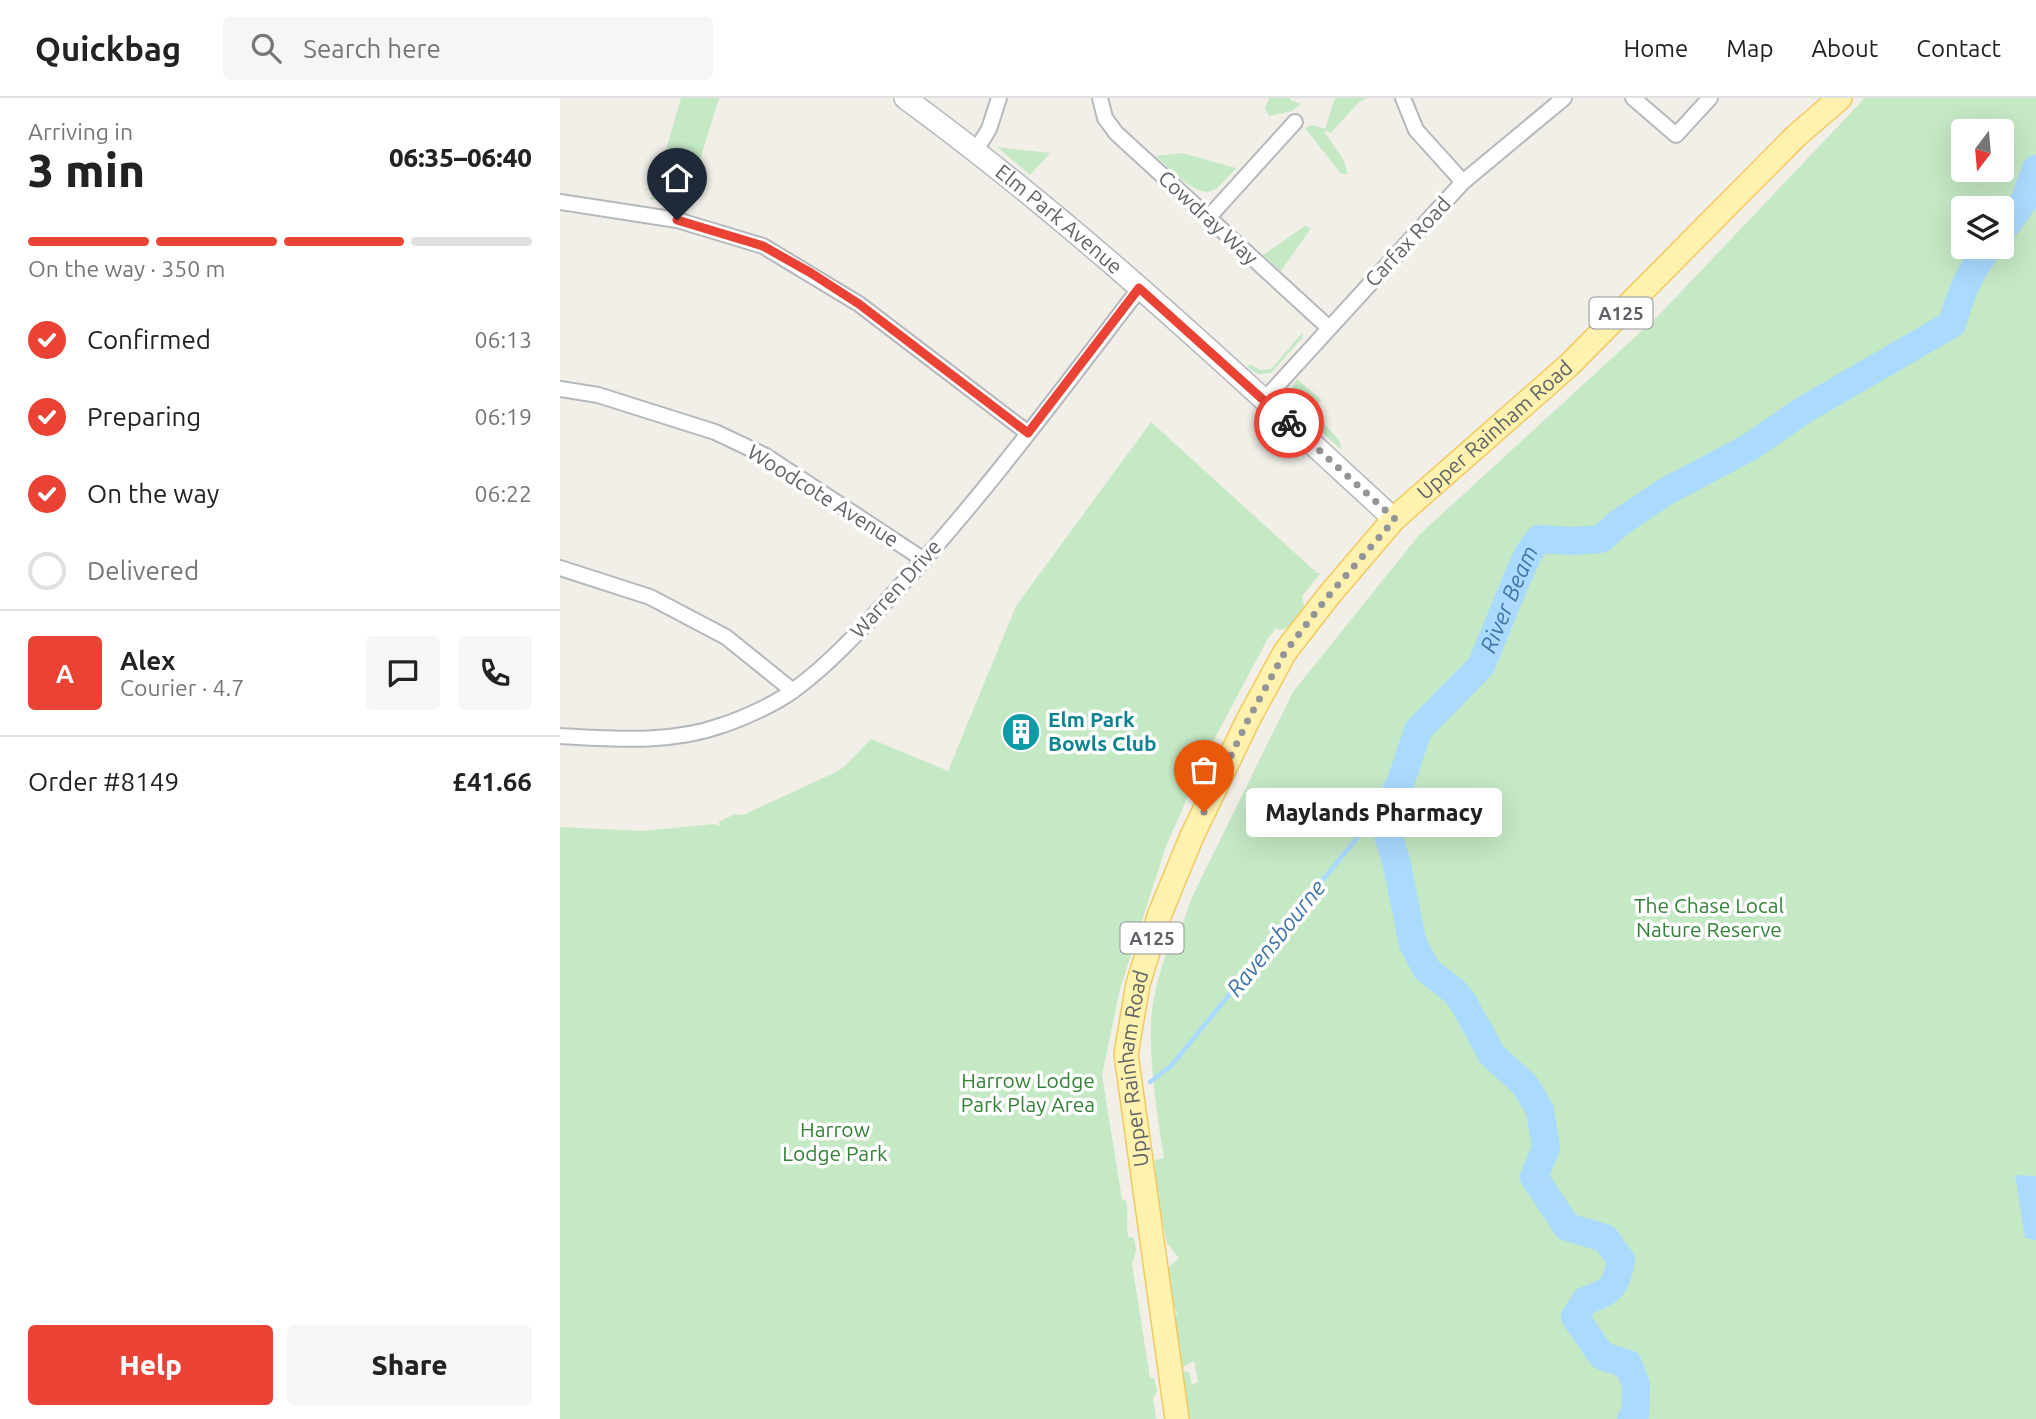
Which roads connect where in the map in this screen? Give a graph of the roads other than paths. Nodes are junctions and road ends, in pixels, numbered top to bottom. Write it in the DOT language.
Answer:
graph roads {
  1 [pos="905,98"];
  2 [pos="999,98"];
  3 [pos="1100,98"];
  4 [pos="1403,98"];
  5 [pos="1564,98"];
  6 [pos="1633,98"];
  7 [pos="1710,98"];
  8 [pos="1840,98"];
  9 [pos="1295,122"];
  10 [pos="976,150"];
  11 [pos="1463,182"];
  12 [pos="560,202"];
  13 [pos="1208,218"];
  14 [pos="1139,288"];
  15 [pos="1329,328"];
  16 [pos="560,389"];
  17 [pos="1264,400"];
  18 [pos="1028,433"];
  19 [pos="1395,519"];
  20 [pos="924,560"];
  21 [pos="560,568"];
  22 [pos="793,691"];
  23 [pos="560,736"];
  24 [pos="1177,1419"];
  1 -- 10 [label="street, Elm Park Avenue"];
  2 -- 10 [label="street"];
  3 -- 13 [label="street, Cowdray Way"];
  4 -- 11 [label="street"];
  5 -- 11 [label="street, Carfax Road"];
  6 -- 7 [label="street"];
  8 -- 19 [label="main road, Upper Rainham Road / A125"];
  9 -- 13 [label="street"];
  10 -- 14 [label="street, Elm Park Avenue"];
  11 -- 15 [label="street, Carfax Road"];
  12 -- 18 [label="street"];
  13 -- 15 [label="street, Cowdray Way"];
  14 -- 17 [label="street, Elm Park Avenue"];
  14 -- 18 [label="street, Warren Drive"];
  15 -- 17 [label="street, Carfax Road"];
  16 -- 20 [label="street, Woodcote Avenue"];
  17 -- 19 [label="street, Elm Park Avenue"];
  18 -- 20 [label="street, Warren Drive"];
  19 -- 24 [label="main road, Upper Rainham Road / A125"];
  20 -- 22 [label="street, Warren Drive"];
  21 -- 22 [label="street"];
  22 -- 23 [label="street, Warren Drive"];
}
